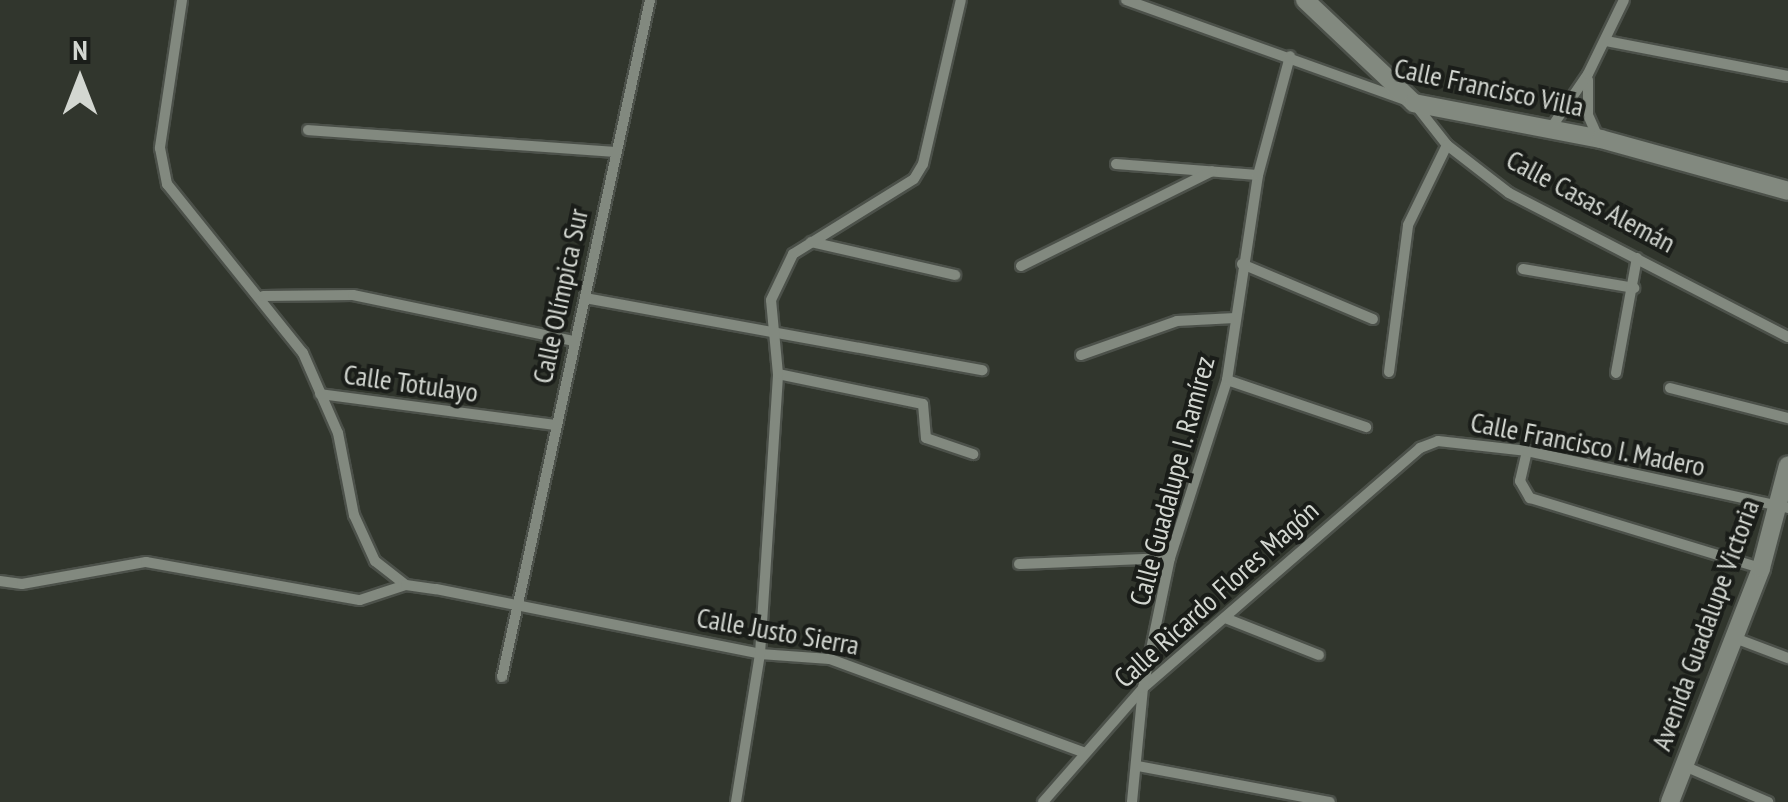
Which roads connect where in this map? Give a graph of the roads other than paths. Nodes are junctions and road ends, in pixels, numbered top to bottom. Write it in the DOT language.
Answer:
graph roads {
  1 [pos="182,0"];
  2 [pos="650,0"];
  3 [pos="961,0"];
  4 [pos="1126,0"];
  5 [pos="1305,0"];
  6 [pos="1624,0"];
  7 [pos="1606,41"];
  8 [pos="1290,56"];
  9 [pos="1588,74"];
  10 [pos="1788,76"];
  11 [pos="1414,103"];
  12 [pos="1550,128"];
  13 [pos="308,130"];
  14 [pos="1601,139"];
  15 [pos="1447,145"];
  16 [pos="614,152"];
  17 [pos="1116,164"];
  18 [pos="1212,172"];
  19 [pos="1258,175"];
  20 [pos="1788,192"];
  21 [pos="811,242"];
  22 [pos="1637,258"];
  23 [pos="1242,264"];
  24 [pos="1021,266"];
  25 [pos="1522,269"];
  26 [pos="955,275"];
  27 [pos="1634,288"];
  28 [pos="263,296"];
  29 [pos="585,298"];
  30 [pos="1235,318"];
  31 [pos="1372,319"];
  32 [pos="772,329"];
  33 [pos="1788,338"];
  34 [pos="574,341"];
  35 [pos="1081,355"];
  36 [pos="984,370"];
  37 [pos="1389,372"];
  38 [pos="778,374"];
  39 [pos="1616,374"];
  40 [pos="1227,380"];
  41 [pos="1670,388"];
  42 [pos="320,394"];
  43 [pos="1788,418"];
  44 [pos="556,425"];
  45 [pos="1366,427"];
  46 [pos="1438,441"];
  47 [pos="1527,451"];
  48 [pos="972,454"];
  49 [pos="1788,466"];
  50 [pos="1784,506"];
  51 [pos="1170,558"];
  52 [pos="1018,564"];
  53 [pos="1761,568"];
  54 [pos="0,581"];
  55 [pos="406,585"];
  56 [pos="514,602"];
  57 [pos="1225,618"];
  58 [pos="1735,638"];
  59 [pos="760,654"];
  60 [pos="1319,655"];
  61 [pos="1788,658"];
  62 [pos="502,677"];
  63 [pos="1143,688"];
  64 [pos="1083,752"];
  65 [pos="1682,765"];
  66 [pos="1138,766"];
  67 [pos="736,802"];
  68 [pos="1043,802"];
  69 [pos="1132,802"];
  70 [pos="1330,802"];
  71 [pos="1670,802"];
  72 [pos="1768,802"];
  1 -- 28 [label="street"];
  2 -- 16 [label="street, Calle Olímpica Sur"];
  3 -- 21 [label="street"];
  4 -- 8 [label="street, Calle Francisco Villa"];
  5 -- 11 [label="street, Calle Casas Alemán"];
  6 -- 7 [label="street"];
  7 -- 9 [label="street"];
  7 -- 10 [label="street"];
  8 -- 11 [label="street, Calle Francisco Villa"];
  8 -- 19 [label="street, Calle Guadalupe I. Ramírez"];
  9 -- 12 [label="street"];
  9 -- 14 [label="street"];
  11 -- 12 [label="street, Calle Francisco Villa"];
  11 -- 15 [label="street, Calle Casas Alemán"];
  12 -- 14 [label="street, Calle Francisco Villa"];
  13 -- 16 [label="street"];
  14 -- 20 [label="street, Calle Francisco Villa"];
  15 -- 22 [label="street, Calle Casas Alemán"];
  15 -- 37 [label="street"];
  16 -- 29 [label="street, Calle Olímpica Sur"];
  17 -- 18 [label="street"];
  18 -- 19 [label="street"];
  18 -- 24 [label="street"];
  19 -- 23 [label="street, Calle Guadalupe I. Ramírez"];
  21 -- 26 [label="street"];
  21 -- 32 [label="street"];
  22 -- 27 [label="street"];
  22 -- 33 [label="street, Calle Casas Alemán"];
  23 -- 30 [label="street, Calle Guadalupe I. Ramírez"];
  23 -- 31 [label="street"];
  25 -- 27 [label="street"];
  27 -- 39 [label="street"];
  28 -- 34 [label="street"];
  28 -- 42 [label="street"];
  29 -- 32 [label="street"];
  29 -- 34 [label="street, Calle Olímpica Sur"];
  30 -- 35 [label="street"];
  30 -- 40 [label="street, Calle Guadalupe I. Ramírez"];
  32 -- 36 [label="street"];
  32 -- 38 [label="street"];
  34 -- 44 [label="street, Calle Olímpica Sur"];
  38 -- 48 [label="street"];
  38 -- 59 [label="street"];
  40 -- 45 [label="street"];
  40 -- 51 [label="street, Calle Guadalupe I. Ramírez"];
  41 -- 43 [label="street"];
  42 -- 44 [label="street, Calle Totulayo"];
  42 -- 55 [label="street"];
  44 -- 56 [label="street, Calle Olímpica Sur"];
  46 -- 47 [label="street, Calle Francisco I. Madero"];
  46 -- 57 [label="street, Calle Ricardo Flores Magón"];
  47 -- 50 [label="street, Calle Francisco I. Madero"];
  47 -- 53 [label="street"];
  49 -- 50 [label="street, Avenida Guadalupe Victoria"];
  50 -- 53 [label="street, Avenida Guadalupe Victoria"];
  51 -- 52 [label="street"];
  51 -- 63 [label="street, Calle Guadalupe I. Ramírez"];
  53 -- 58 [label="street, Avenida Guadalupe Victoria"];
  54 -- 55 [label="street"];
  55 -- 56 [label="street, Calle Justo Sierra"];
  56 -- 59 [label="street, Calle Justo Sierra"];
  56 -- 62 [label="street, Calle Olímpica Sur"];
  57 -- 60 [label="street"];
  57 -- 63 [label="street, Calle Ricardo Flores Magón"];
  58 -- 61 [label="street"];
  58 -- 65 [label="street, Avenida Guadalupe Victoria"];
  59 -- 64 [label="street, Calle Justo Sierra"];
  59 -- 67 [label="street"];
  63 -- 64 [label="street, Calle Ricardo Flores Magón"];
  63 -- 66 [label="street, Calle Guadalupe I. Ramírez"];
  64 -- 68 [label="street, Calle Ricardo Flores Magón"];
  65 -- 71 [label="street, Avenida Guadalupe Victoria"];
  65 -- 72 [label="street"];
  66 -- 69 [label="street, Calle Guadalupe I. Ramírez"];
  66 -- 70 [label="street"];
}
